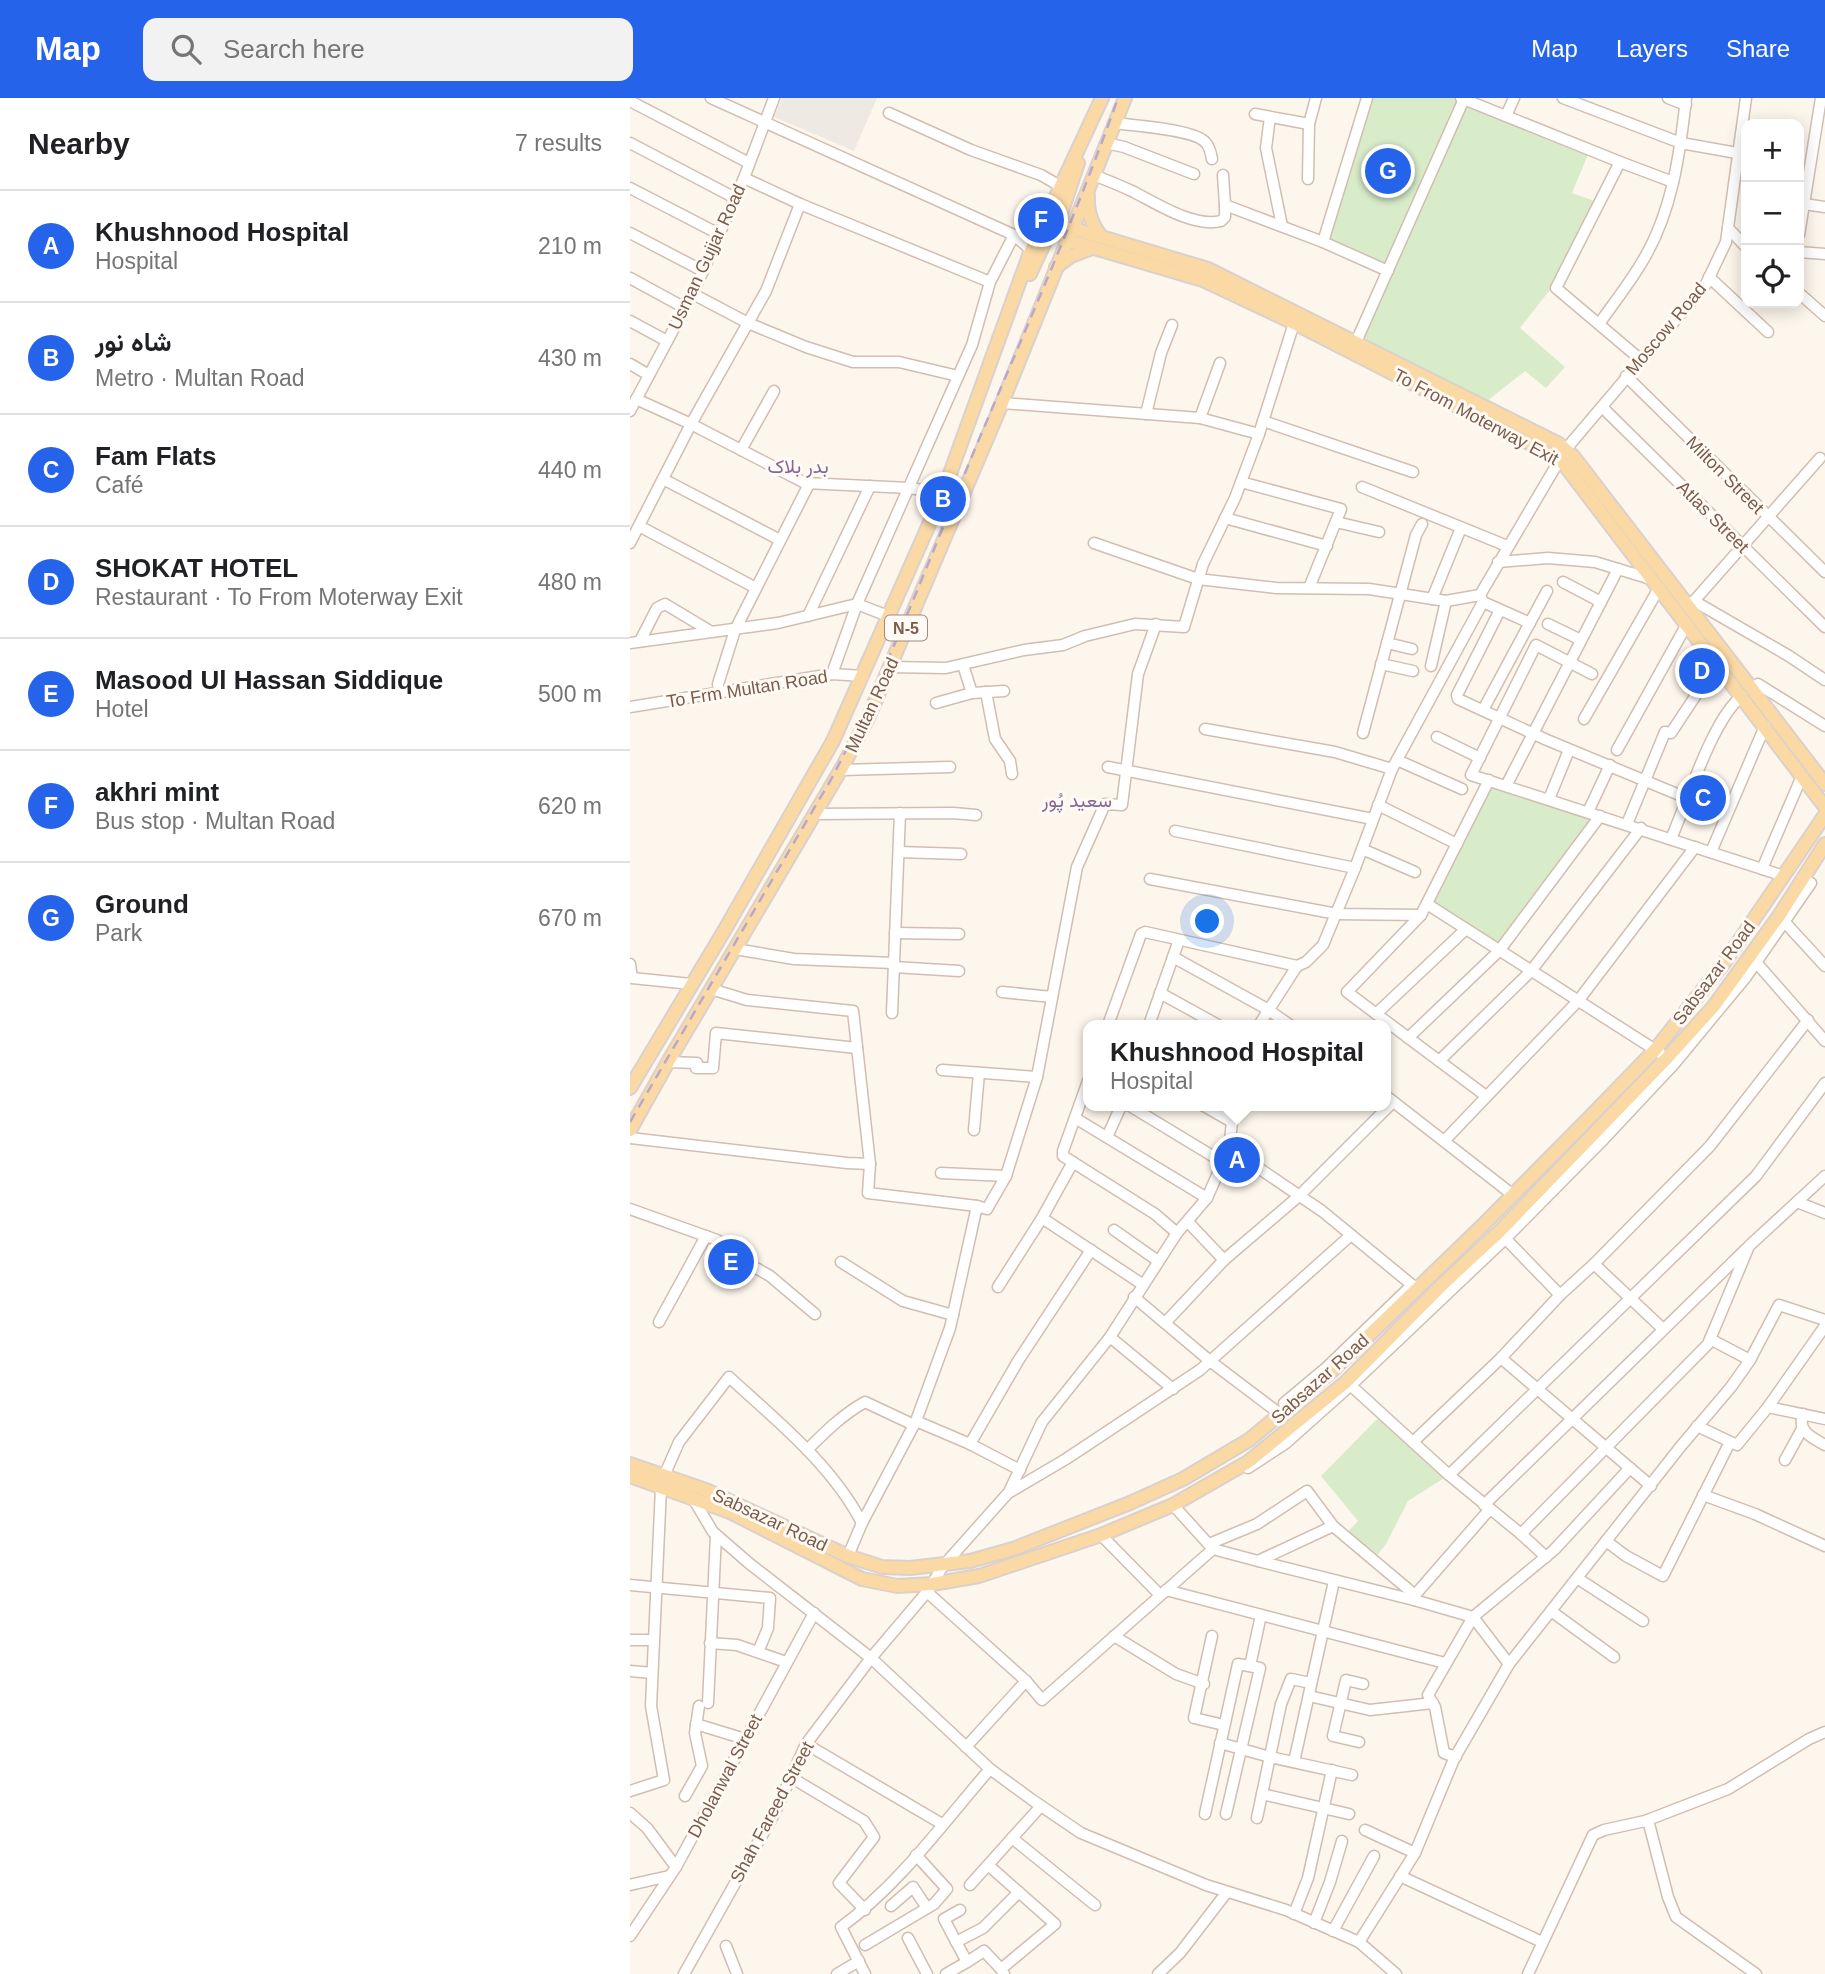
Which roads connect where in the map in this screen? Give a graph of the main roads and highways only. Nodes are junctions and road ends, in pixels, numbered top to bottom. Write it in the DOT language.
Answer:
graph roads {
  1 [pos="1102,98"];
  2 [pos="1125,98"];
  3 [pos="1083,138"];
  4 [pos="1088,188"];
  5 [pos="1067,232"];
  6 [pos="1100,236"];
  7 [pos="1092,247"];
  8 [pos="1055,268"];
  9 [pos="1017,288"];
  10 [pos="1563,454"];
  11 [pos="1747,692"];
  12 [pos="1825,784"];
  13 [pos="1825,807"];
  14 [pos="1825,815"];
  15 [pos="1823,851"];
  16 [pos="630,1088"];
  17 [pos="630,1130"];
  18 [pos="1433,1273"];
  19 [pos="1444,1283"];
  20 [pos="630,1464"];
  21 [pos="630,1476"];
  22 [pos="663,1482"];
  23 [pos="718,1502"];
  1 -- 3 [label="main road, Multan Road / N-5"];
  2 -- 4 [label="main road, Multan Road / N-5"];
  3 -- 5 [label="main road"];
  3 -- 9 [label="main road, Multan Road / N-5"];
  4 -- 5 [label="main road, Multan Road / N-5"];
  4 -- 6 [label="main road"];
  5 -- 6 [label="main road, To From Moterway Exit"];
  5 -- 7 [label="main road, To From Moterway Exit"];
  5 -- 8 [label="main road, Multan Road / N-5"];
  5 -- 9 [label="main road"];
  6 -- 10 [label="main road, To From Moterway Exit"];
  7 -- 8 [label="main road"];
  7 -- 10 [label="main road, To From Moterway Exit"];
  8 -- 17 [label="main road, Multan Road / N-5"];
  9 -- 16 [label="main road, Multan Road / N-5"];
  10 -- 11 [label="main road, To From Moterway Exit"];
  10 -- 11 [label="main road, To From Moterway Exit"];
  11 -- 12 [label="main road, To From Moterway Exit"];
  11 -- 13 [label="main road, To From Moterway Exit"];
  14 -- 18 [label="main road, Sabsazar Road"];
  15 -- 19 [label="main road, Sabsazar Road"];
  18 -- 19 [label="main road"];
  18 -- 23 [label="main road, Sabsazar Road"];
  19 -- 23 [label="main road, Sabsazar Road"];
  20 -- 22 [label="main road, Sabsazar Road"];
  21 -- 22 [label="main road, Sabsazar Road"];
  22 -- 23 [label="main road, Sabsazar Road"];
  22 -- 23 [label="main road, Sabsazar Road"];
}
